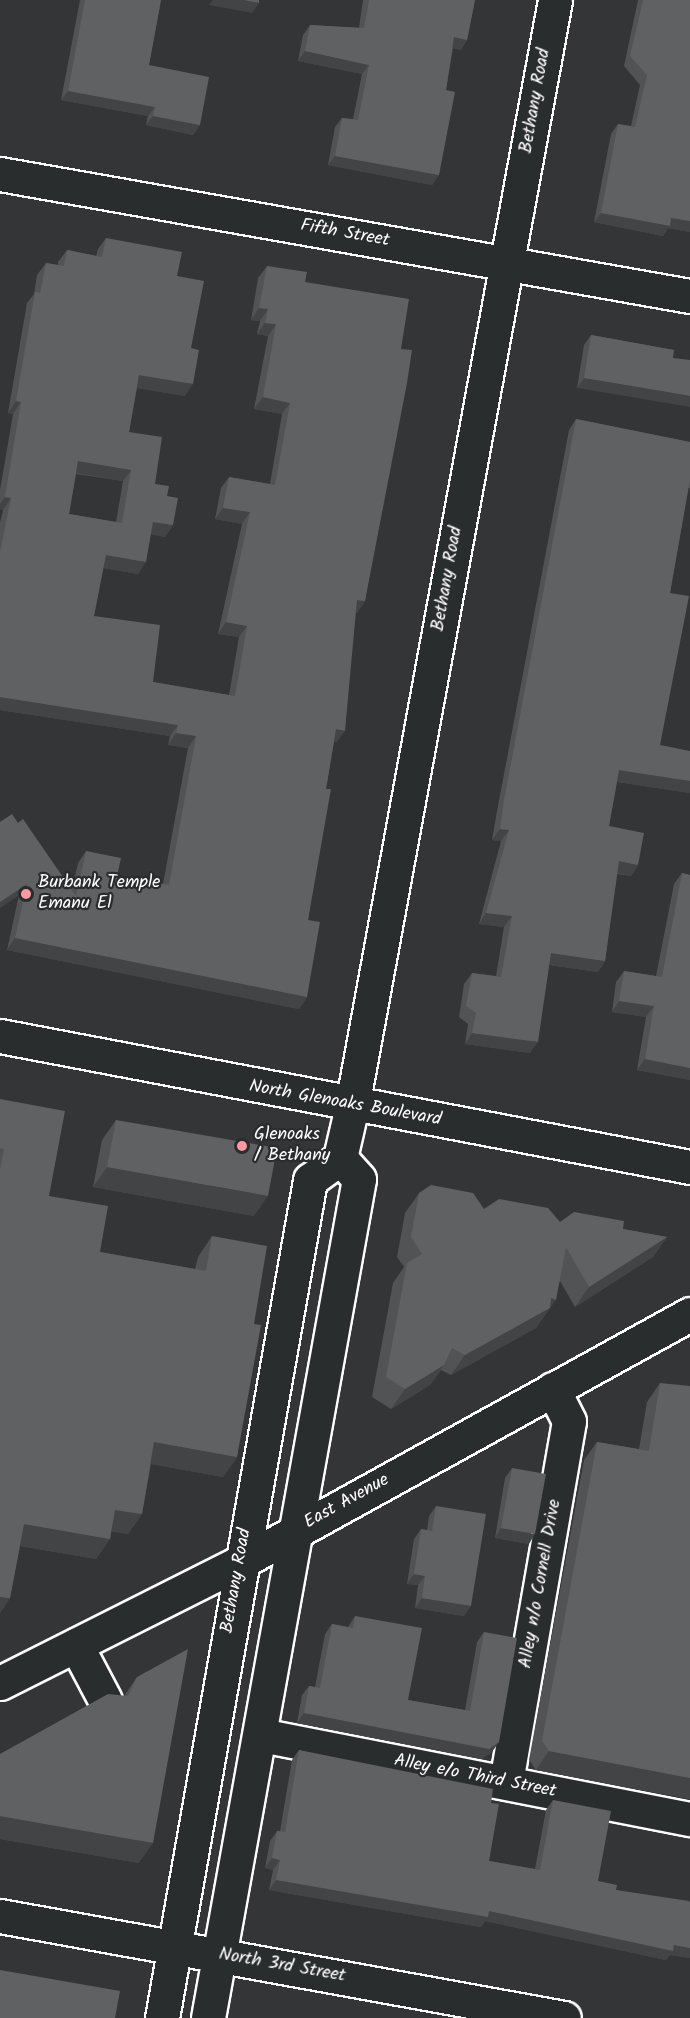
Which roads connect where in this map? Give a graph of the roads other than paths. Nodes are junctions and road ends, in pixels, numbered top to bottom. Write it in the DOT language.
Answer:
graph roads {
  1 [pos="555,0"];
  2 [pos="0,174"];
  3 [pos="507,262"];
  4 [pos="690,296"];
  5 [pos="0,1036"];
  6 [pos="352,1106"];
  7 [pos="340,1158"];
  8 [pos="690,1167"];
  9 [pos="690,1314"];
  10 [pos="553,1389"];
  11 [pos="295,1530"];
  12 [pos="240,1563"];
  13 [pos="76,1645"];
  14 [pos="0,1683"];
  15 [pos="105,1700"];
  16 [pos="261,1735"];
  17 [pos="506,1782"];
  18 [pos="690,1819"];
  19 [pos="0,1917"];
  20 [pos="175,1947"];
  21 [pos="219,1955"];
  22 [pos="162,2018"];
  23 [pos="208,2018"];
  24 [pos="564,2018"];
  1 -- 3 [label="street, Bethany Road"];
  2 -- 3 [label="street, Fifth Street"];
  3 -- 4 [label="street, Fifth Street"];
  3 -- 6 [label="street, Bethany Road"];
  5 -- 6 [label="street, North Glenoaks Boulevard"];
  6 -- 7 [label="street, Bethany Road"];
  6 -- 8 [label="street, North Glenoaks Boulevard"];
  7 -- 11 [label="street"];
  7 -- 12 [label="street, Bethany Road"];
  9 -- 10 [label="street, East Avenue"];
  10 -- 11 [label="street, East Avenue"];
  10 -- 17 [label="street, Alley n/o Cornell Drive"];
  11 -- 12 [label="street, East Avenue"];
  11 -- 16 [label="street"];
  12 -- 13 [label="street, East Avenue"];
  12 -- 20 [label="street, Bethany Road"];
  13 -- 14 [label="street, East Avenue"];
  13 -- 15 [label="street"];
  16 -- 17 [label="street, Alley e/o Third Street"];
  16 -- 21 [label="street"];
  17 -- 18 [label="street, Alley e/o Third Street"];
  19 -- 20 [label="street, North 3rd Street"];
  20 -- 21 [label="street, North 3rd Street"];
  20 -- 22 [label="street, Bethany Road"];
  21 -- 23 [label="street"];
  21 -- 24 [label="street, North 3rd Street"];
}
